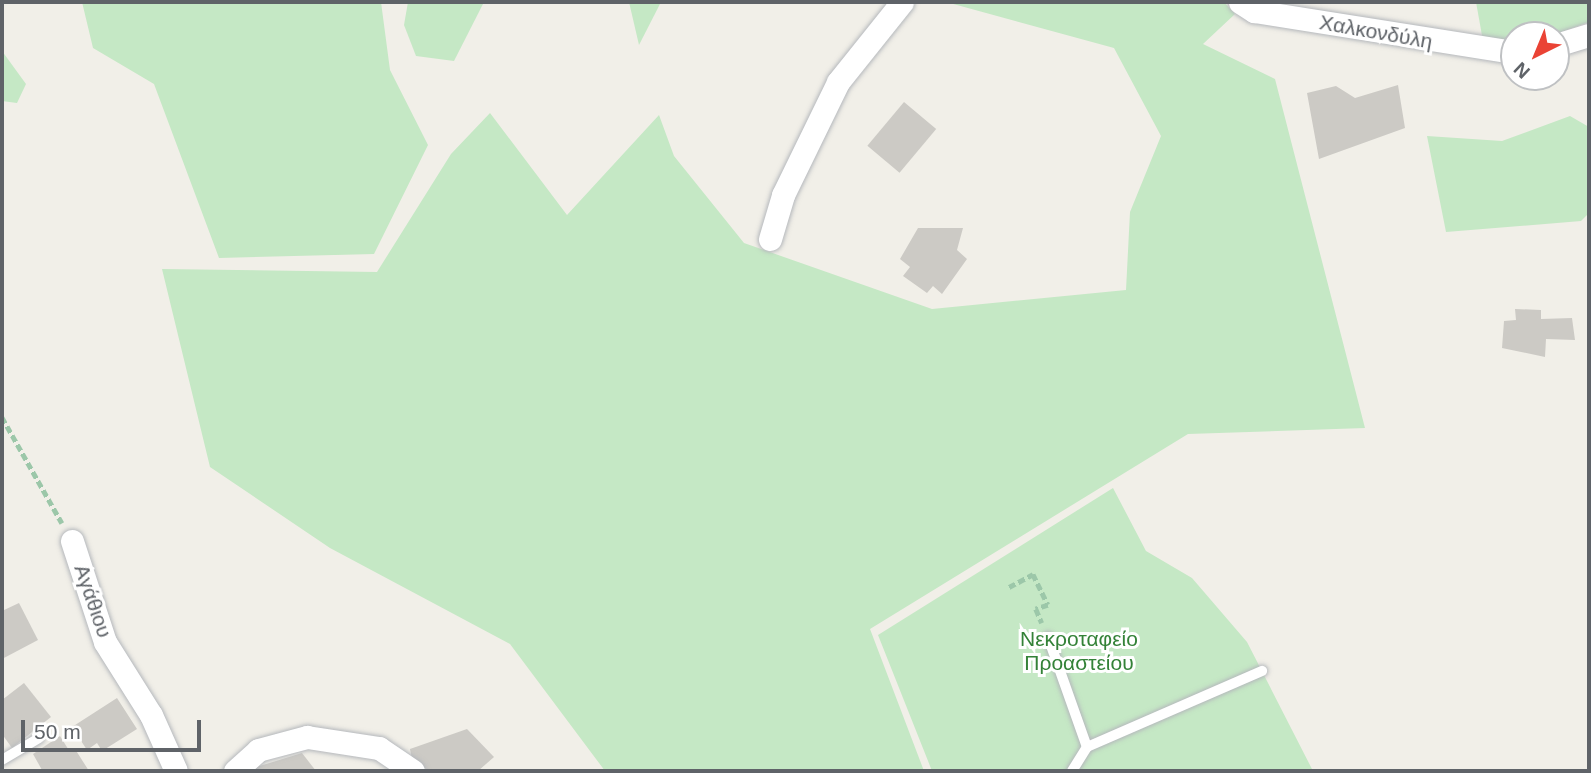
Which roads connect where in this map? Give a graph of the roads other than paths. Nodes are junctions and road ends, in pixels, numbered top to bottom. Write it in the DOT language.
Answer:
graph roads {
  1 [pos="902,2"];
  2 [pos="1240,2"];
  3 [pos="1589,35"];
  4 [pos="1570,41"];
  5 [pos="1500,50"];
  6 [pos="770,239"];
  7 [pos="72,541"];
  8 [pos="1048,637"];
  9 [pos="1262,671"];
  10 [pos="39,738"];
  11 [pos="1087,747"];
  12 [pos="2,760"];
  13 [pos="176,771"];
  14 [pos="236,771"];
  15 [pos="413,771"];
  16 [pos="1072,771"];
  1 -- 6 [label="street"];
  2 -- 5 [label="street, Χαλκονδύλη"];
  3 -- 4 [label="street"];
  7 -- 13 [label="street, Αγάθιου"];
  8 -- 11 [label="lane"];
  9 -- 11 [label="lane"];
  10 -- 12 [label="lane"];
  11 -- 16 [label="lane"];
  14 -- 15 [label="street"];
}
